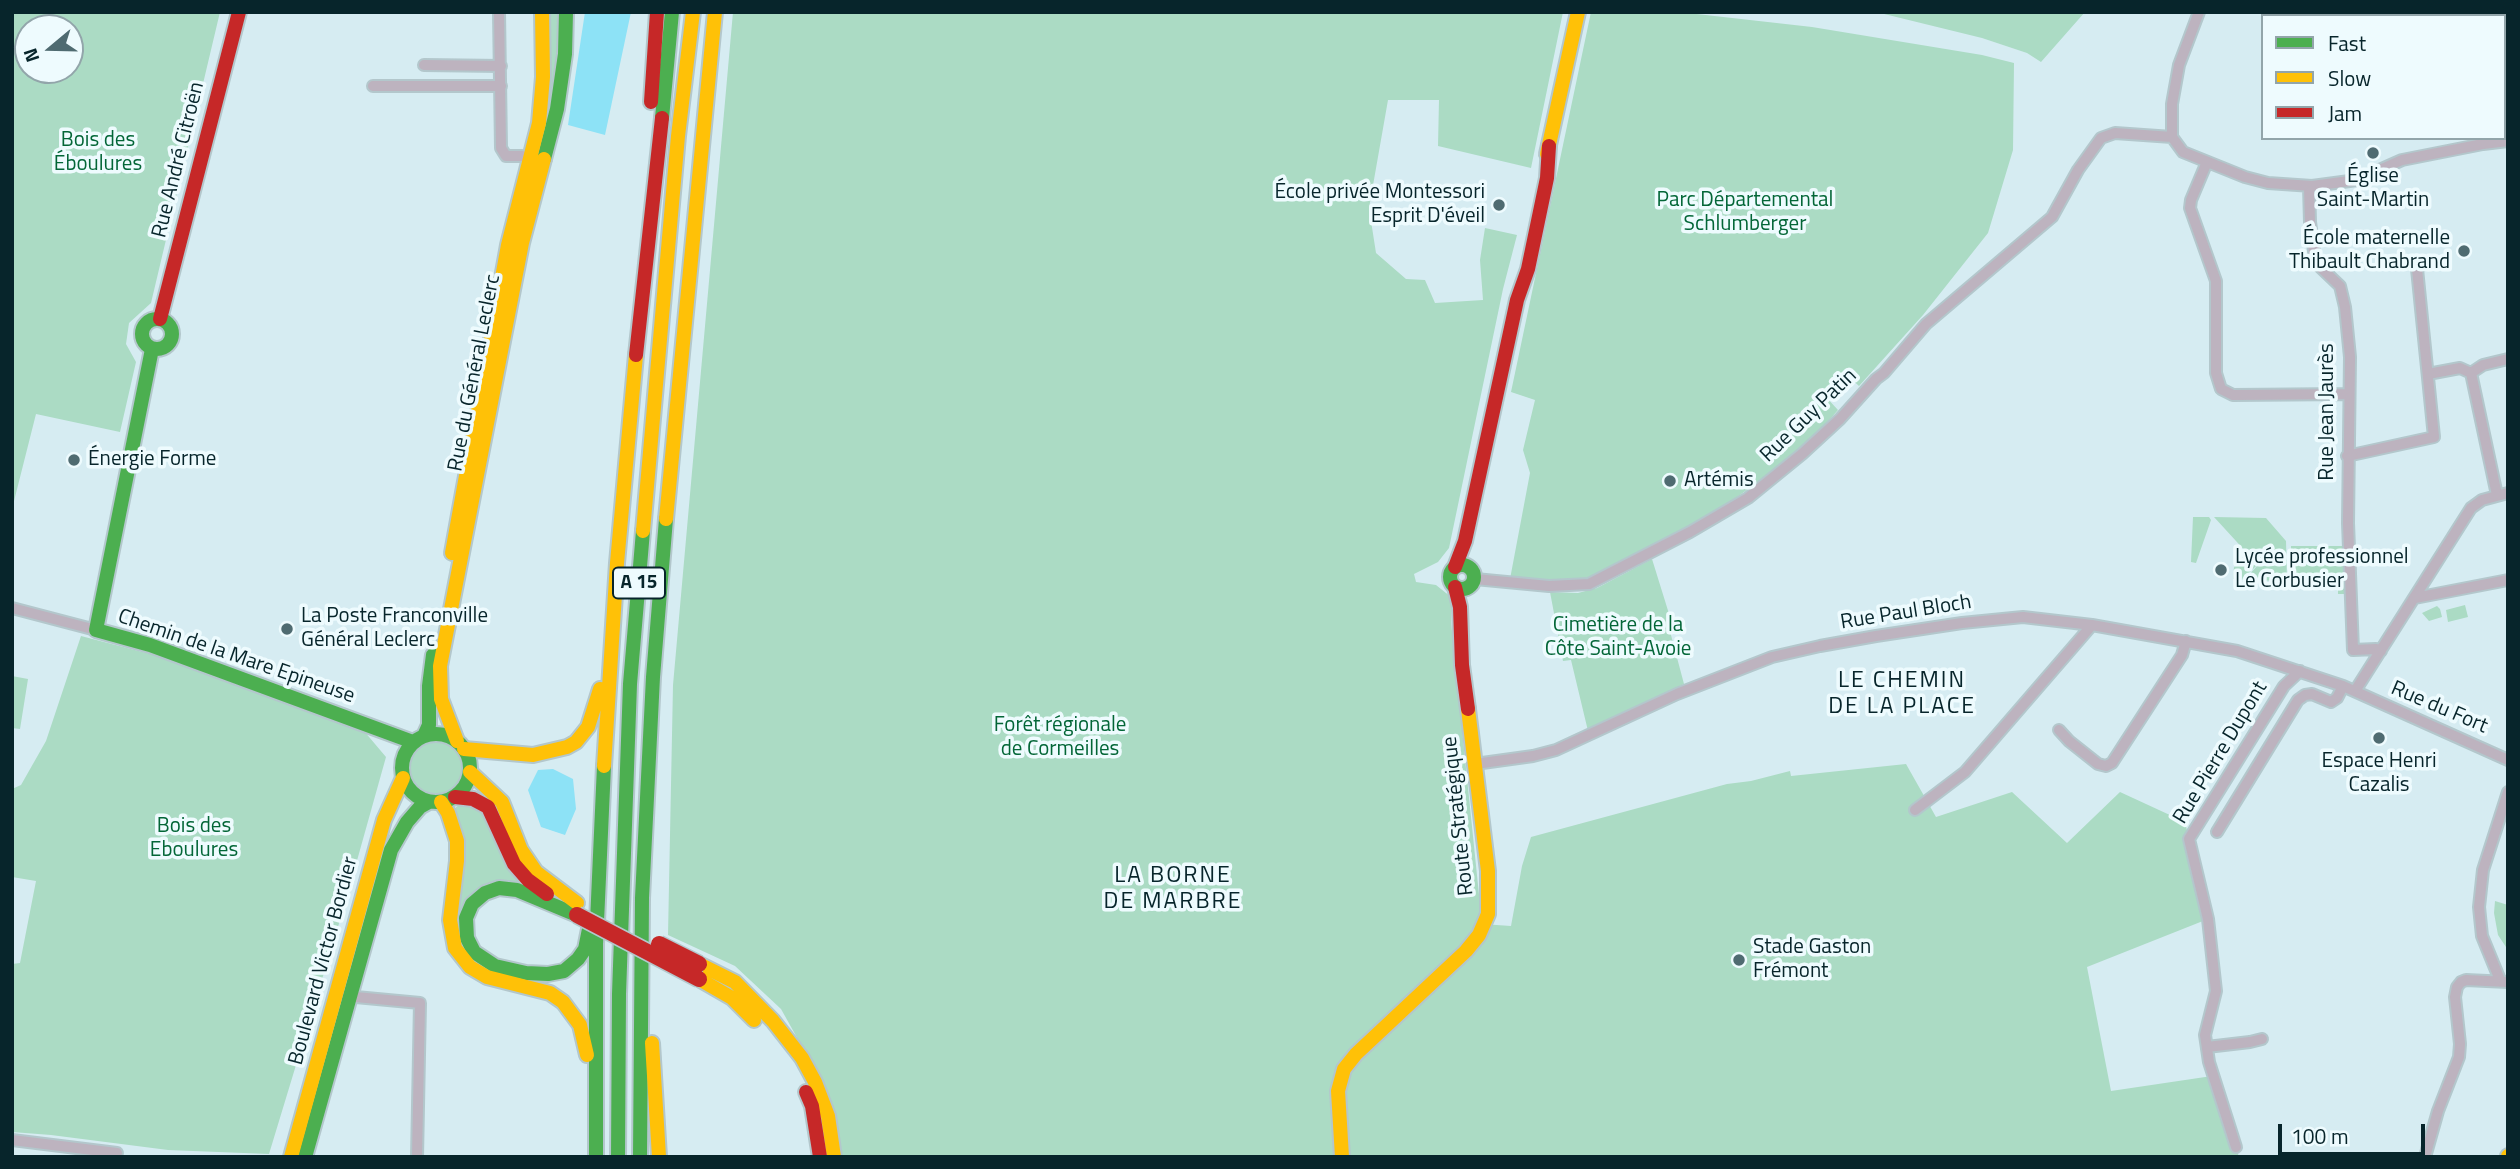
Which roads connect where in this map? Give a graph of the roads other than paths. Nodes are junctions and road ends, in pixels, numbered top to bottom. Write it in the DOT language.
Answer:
graph roads {
  1 [pos="239,12"];
  2 [pos="499,12"];
  3 [pos="542,12"];
  4 [pos="566,12"];
  5 [pos="657,12"];
  6 [pos="672,12"];
  7 [pos="693,12"];
  8 [pos="715,12"];
  9 [pos="2199,12"];
  10 [pos="1577,13"];
  11 [pos="424,65"];
  12 [pos="501,66"];
  13 [pos="373,86"];
  14 [pos="501,86"];
  15 [pos="2172,138"];
  16 [pos="2508,141"];
  17 [pos="522,156"];
  18 [pos="2207,162"];
  19 [pos="2309,186"];
  20 [pos="645,263"];
  21 [pos="2417,269"];
  22 [pos="160,319"];
  23 [pos="152,349"];
  24 [pos="2508,359"];
  25 [pos="2471,373"];
  26 [pos="2428,374"];
  27 [pos="2349,394"];
  28 [pos="2347,456"];
  29 [pos="2503,494"];
  30 [pos="617,563"];
  31 [pos="1465,578"];
  32 [pos="2508,580"];
  33 [pos="2415,597"];
  34 [pos="12,608"];
  35 [pos="2092,625"];
  36 [pos="96,630"];
  37 [pos="2186,642"];
  38 [pos="2381,651"];
  39 [pos="2300,671"];
  40 [pos="2343,686"];
  41 [pos="2355,691"];
  42 [pos="365,724"];
  43 [pos="2059,730"];
  44 [pos="419,739"];
  45 [pos="460,745"];
  46 [pos="2508,760"];
  47 [pos="1475,764"];
  48 [pos="402,772"];
  49 [pos="470,772"];
  50 [pos="2508,792"];
  51 [pos="442,801"];
  52 [pos="1915,810"];
  53 [pos="601,811"];
  54 [pos="2217,832"];
  55 [pos="577,909"];
  56 [pos="699,971"];
  57 [pos="2504,981"];
  58 [pos="343,995"];
  59 [pos="642,1012"];
  60 [pos="2263,1039"];
  61 [pos="2207,1047"];
  62 [pos="595,1112"];
  63 [pos="12,1140"];
  64 [pos="2236,1147"];
  65 [pos="117,1153"];
  66 [pos="291,1157"];
  67 [pos="305,1157"];
  68 [pos="417,1157"];
  69 [pos="596,1157"];
  70 [pos="618,1157"];
  71 [pos="640,1157"];
  72 [pos="659,1157"];
  73 [pos="820,1157"];
  74 [pos="834,1157"];
  75 [pos="1342,1157"];
  76 [pos="2425,1157"];
  1 -- 22 [label="main road, Rue André Citroën"];
  2 -- 12 [label="street"];
  3 -- 44 [label="main road, Rue du Général Leclerc"];
  4 -- 45 [label="main road, Rue du Général Leclerc"];
  5 -- 20 [label="main road"];
  6 -- 20 [label="main road"];
  7 -- 70 [label="main road, A 15"];
  8 -- 59 [label="main road, A 15"];
  9 -- 15 [label="street"];
  10 -- 31 [label="main road, Route Stratégique"];
  11 -- 12 [label="street"];
  12 -- 14 [label="street"];
  13 -- 14 [label="street"];
  14 -- 17 [label="street"];
  15 -- 18 [label="street"];
  15 -- 31 [label="street, Rue Guy Patin"];
  16 -- 19 [label="street"];
  18 -- 19 [label="street"];
  18 -- 27 [label="street"];
  19 -- 27 [label="street, Rue Jean Jaurès"];
  20 -- 30 [label="main road"];
  21 -- 26 [label="street"];
  22 -- 23 [label="main road"];
  22 -- 23 [label="main road"];
  23 -- 36 [label="main road"];
  24 -- 25 [label="street"];
  25 -- 26 [label="street"];
  25 -- 29 [label="street"];
  26 -- 28 [label="street"];
  27 -- 28 [label="street, Rue Jean Jaurès"];
  28 -- 38 [label="street, Rue Jean Jaurès"];
  29 -- 33 [label="street"];
  30 -- 45 [label="main road"];
  30 -- 53 [label="main road"];
  31 -- 47 [label="main road, Route Stratégique"];
  32 -- 33 [label="street"];
  33 -- 38 [label="street"];
  34 -- 36 [label="street, Chemin de la Mare Epineuse"];
  35 -- 37 [label="street, Rue Paul Bloch"];
  35 -- 47 [label="street, Rue Paul Bloch"];
  35 -- 52 [label="street"];
  36 -- 42 [label="main road, Chemin de la Mare Epineuse"];
  37 -- 39 [label="street, Rue Paul Bloch"];
  37 -- 43 [label="street"];
  38 -- 41 [label="street"];
  39 -- 40 [label="street, Rue Paul Bloch"];
  39 -- 61 [label="street, Rue Pierre Dupont"];
  40 -- 41 [label="street, Rue Paul Bloch"];
  40 -- 54 [label="street"];
  41 -- 46 [label="street, Rue du Fort"];
  42 -- 44 [label="main road, Chemin de la Mare Epineuse"];
  42 -- 48 [label="main road, Chemin de la Mare Epineuse"];
  44 -- 45 [label="main road"];
  44 -- 48 [label="main road"];
  45 -- 49 [label="main road"];
  47 -- 75 [label="main road, Route Stratégique"];
  48 -- 51 [label="main road"];
  48 -- 58 [label="main road, Boulevard Victor Bordier"];
  49 -- 51 [label="main road"];
  49 -- 55 [label="main road"];
  50 -- 57 [label="street"];
  51 -- 55 [label="main road"];
  51 -- 58 [label="main road, Boulevard Victor Bordier"];
  51 -- 62 [label="main road"];
  53 -- 55 [label="main road"];
  53 -- 62 [label="main road"];
  55 -- 56 [label="main road, bridge"];
  56 -- 73 [label="main road"];
  56 -- 74 [label="main road"];
  57 -- 76 [label="street"];
  58 -- 66 [label="main road, Boulevard Victor Bordier"];
  58 -- 67 [label="main road, Boulevard Victor Bordier"];
  58 -- 68 [label="street"];
  59 -- 71 [label="main road, A 15"];
  59 -- 72 [label="main road"];
  60 -- 61 [label="street"];
  61 -- 64 [label="street, Rue Pierre Dupont"];
  62 -- 69 [label="main road"];
  63 -- 65 [label="street"];
}
